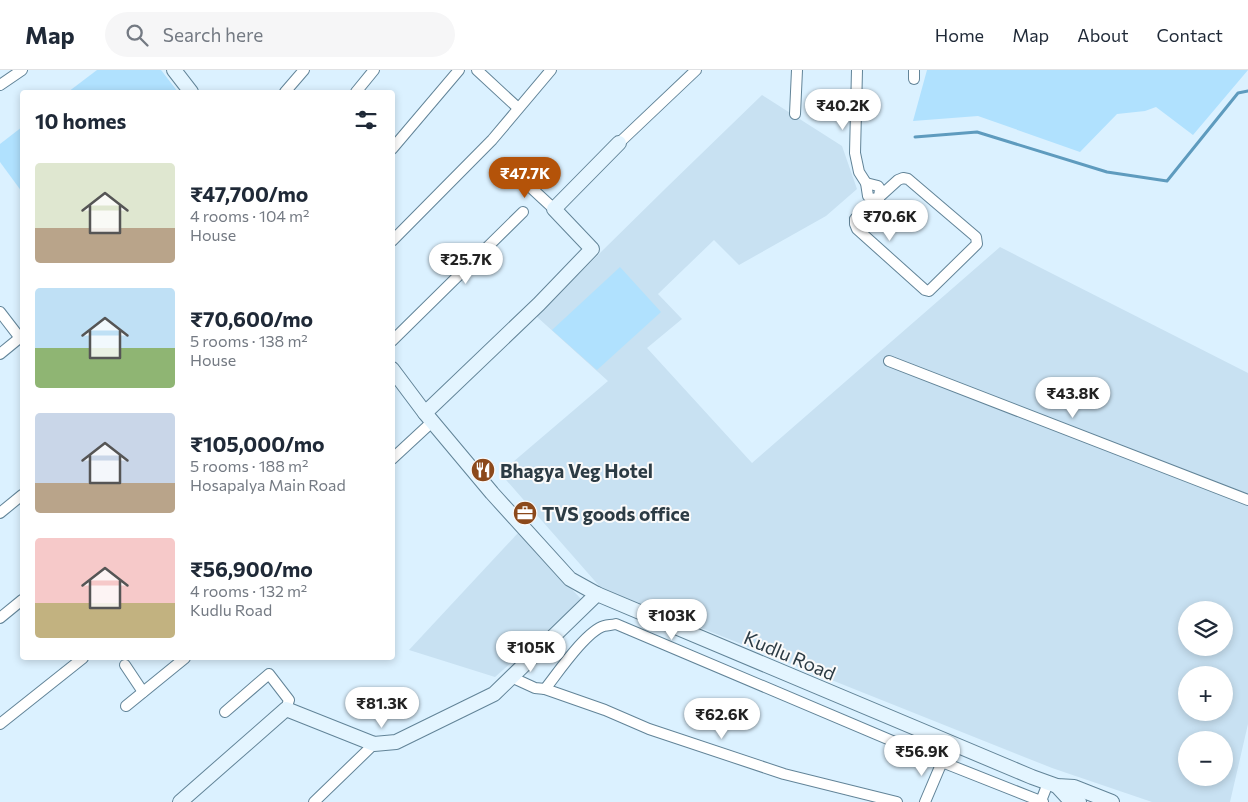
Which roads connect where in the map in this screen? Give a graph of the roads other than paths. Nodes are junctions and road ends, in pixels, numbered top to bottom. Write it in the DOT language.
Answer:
graph roads {
  1 [pos="22,70"];
  2 [pos="174,70"];
  3 [pos="304,70"];
  4 [pos="374,70"];
  5 [pos="458,70"];
  6 [pos="477,70"];
  7 [pos="551,70"];
  8 [pos="696,70"];
  9 [pos="796,70"];
  10 [pos="857,70"];
  11 [pos="0,85"];
  12 [pos="189,90"];
  13 [pos="287,90"];
  14 [pos="358,90"];
  15 [pos="518,108"];
  16 [pos="795,114"];
  17 [pos="619,143"];
  18 [pos="395,146"];
  19 [pos="513,171"];
  20 [pos="879,198"];
  21 [pos="554,209"];
  22 [pos="523,212"];
  23 [pos="395,238"];
  24 [pos="0,312"];
  25 [pos="20,336"];
  26 [pos="20,338"];
  27 [pos="395,338"];
  28 [pos="0,354"];
  29 [pos="889,361"];
  30 [pos="395,373"];
  31 [pos="428,417"];
  32 [pos="395,456"];
  33 [pos="20,497"];
  34 [pos="1248,500"];
  35 [pos="0,513"];
  36 [pos="596,594"];
  37 [pos="20,602"];
  38 [pos="0,618"];
  39 [pos="80,660"];
  40 [pos="183,660"];
  41 [pos="124,666"];
  42 [pos="511,677"];
  43 [pos="545,689"];
  44 [pos="143,692"];
  45 [pos="126,706"];
  46 [pos="286,709"];
  47 [pos="225,712"];
  48 [pos="0,724"];
  49 [pos="374,744"];
  50 [pos="942,762"];
  51 [pos="1052,785"];
  52 [pos="1022,798"];
  53 [pos="1042,801"];
  54 [pos="180,802"];
  55 [pos="314,802"];
  56 [pos="897,802"];
  57 [pos="925,802"];
  58 [pos="1079,802"];
  59 [pos="1112,802"];
  1 -- 11 [label="street"];
  2 -- 12 [label="street"];
  3 -- 13 [label="street"];
  4 -- 14 [label="street"];
  5 -- 18 [label="street"];
  6 -- 15 [label="street"];
  7 -- 15 [label="street"];
  8 -- 17 [label="street"];
  9 -- 16 [label="street"];
  10 -- 20 [label="street"];
  15 -- 23 [label="street"];
  17 -- 21 [label="street"];
  19 -- 21 [label="street"];
  20 -- 20 [label="street"];
  21 -- 31 [label="street"];
  22 -- 27 [label="street"];
  24 -- 25 [label="street"];
  26 -- 28 [label="street"];
  29 -- 34 [label="street"];
  30 -- 31 [label="street, Kudlu Road"];
  31 -- 32 [label="street"];
  31 -- 36 [label="street, Kudlu Road"];
  33 -- 35 [label="street"];
  36 -- 42 [label="street"];
  36 -- 51 [label="street, Kudlu Road"];
  37 -- 38 [label="street"];
  39 -- 48 [label="street"];
  40 -- 44 [label="street"];
  41 -- 44 [label="street"];
  42 -- 43 [label="street"];
  42 -- 49 [label="street"];
  43 -- 50 [label="street"];
  43 -- 56 [label="street"];
  44 -- 45 [label="street"];
  46 -- 47 [label="street"];
  46 -- 49 [label="street"];
  46 -- 54 [label="street"];
  49 -- 55 [label="street"];
  50 -- 52 [label="street"];
  50 -- 57 [label="street"];
  51 -- 53 [label="street"];
  51 -- 58 [label="street, Kudlu Road"];
  51 -- 59 [label="street, Kudlu Road"];
  52 -- 53 [label="street"];
}
